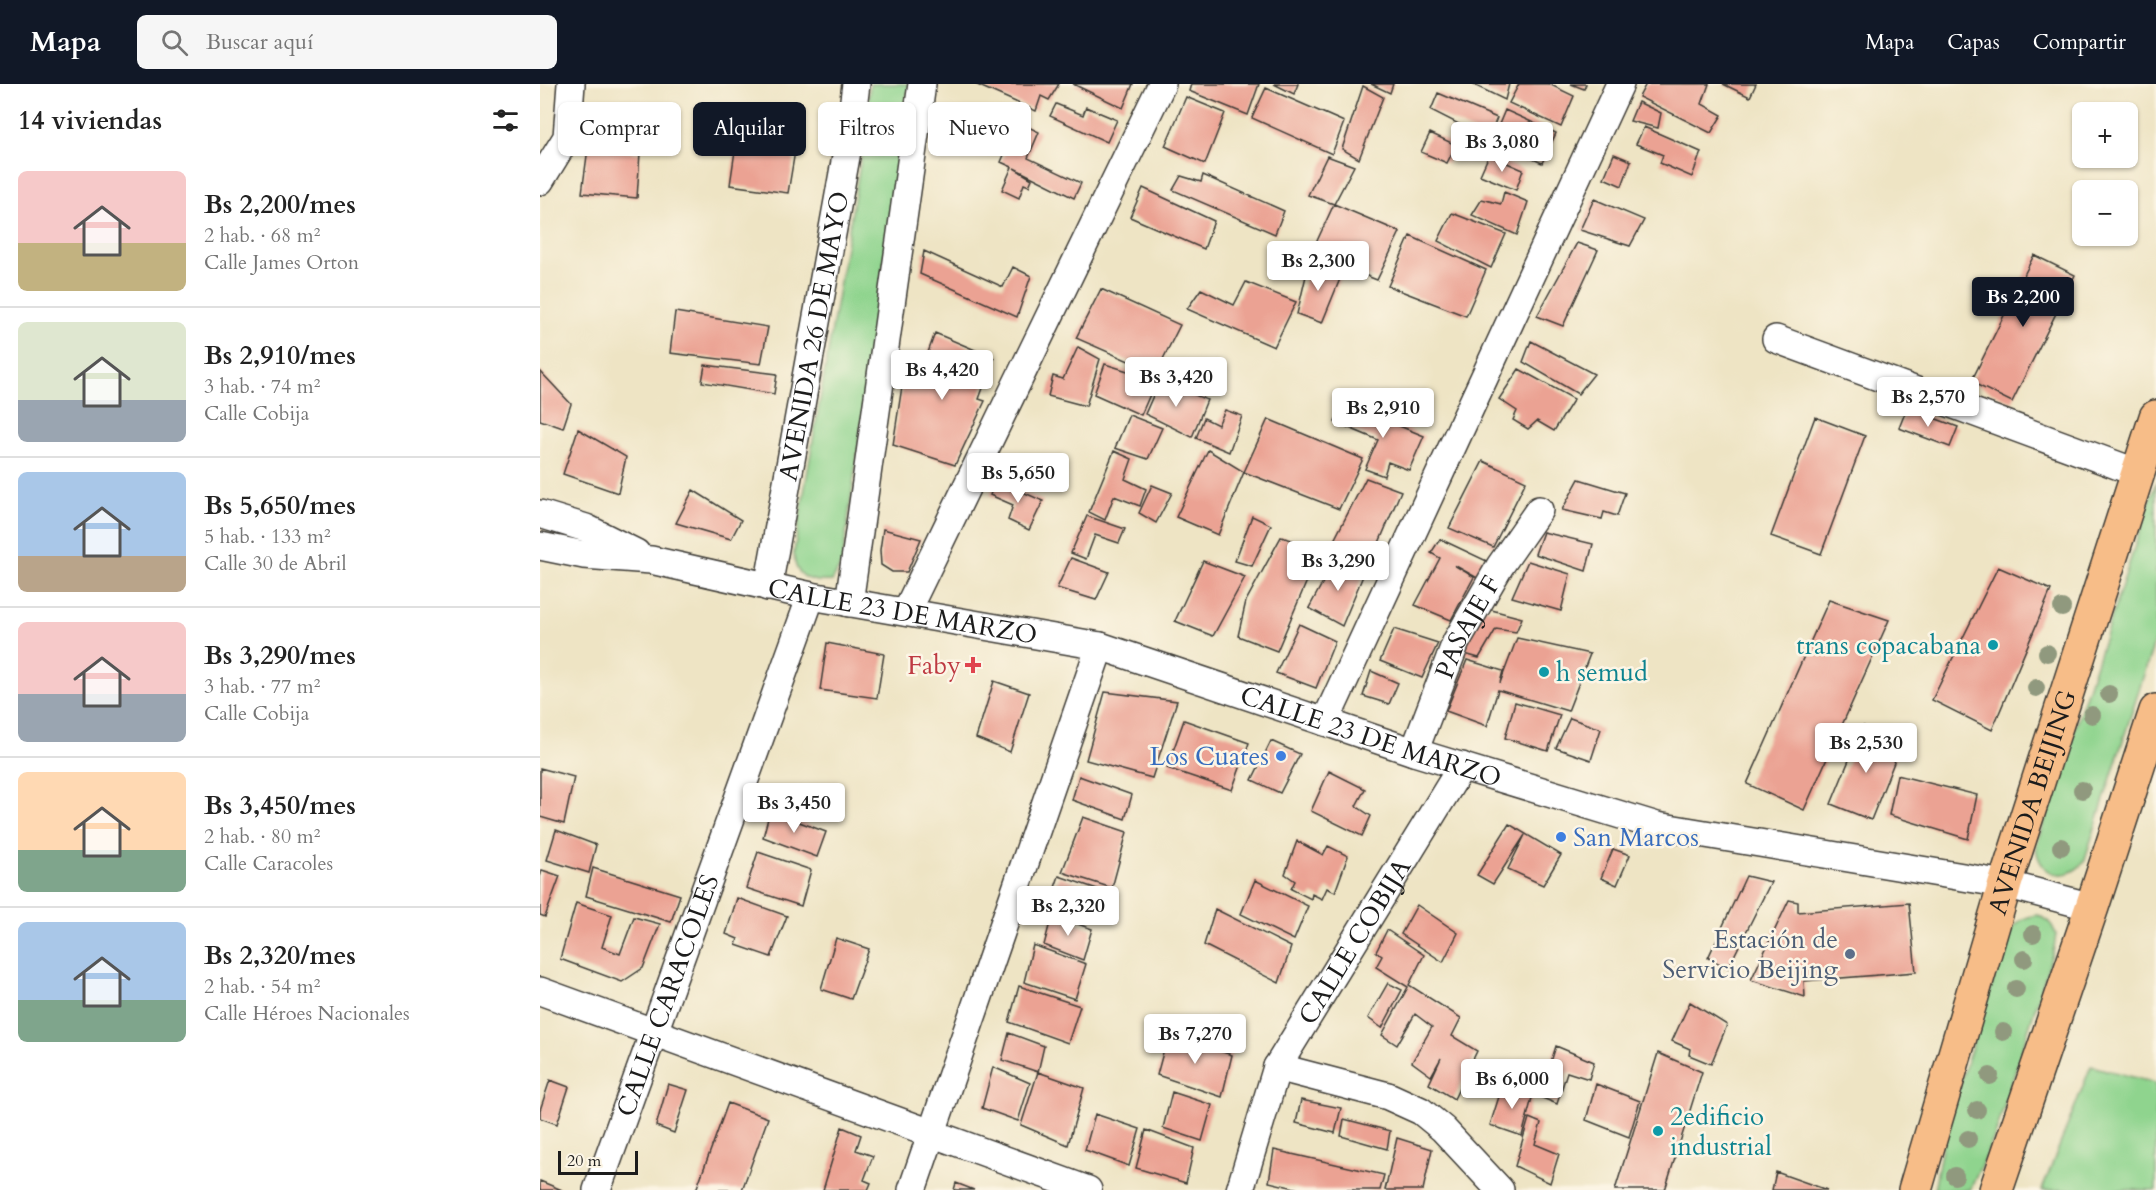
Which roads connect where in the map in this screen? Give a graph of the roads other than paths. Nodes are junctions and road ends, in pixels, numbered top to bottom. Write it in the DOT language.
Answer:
graph roads {
  1 [pos="571,84"];
  2 [pos="856,84"];
  3 [pos="922,84"];
  4 [pos="1162,84"];
  5 [pos="1620,84"];
  6 [pos="540,181"];
  7 [pos="1776,339"];
  8 [pos="2156,417"];
  9 [pos="2138,473"];
  10 [pos="1539,510"];
  11 [pos="540,514"];
  12 [pos="540,546"];
  13 [pos="651,560"];
  14 [pos="768,587"];
  15 [pos="811,597"];
  16 [pos="849,603"];
  17 [pos="906,612"];
  18 [pos="1100,646"];
  19 [pos="2156,711"];
  20 [pos="1325,722"];
  21 [pos="1414,752"];
  22 [pos="1462,766"];
  23 [pos="2005,884"];
  24 [pos="2092,908"];
  25 [pos="540,991"];
  26 [pos="655,1033"];
  27 [pos="1277,1067"];
  28 [pos="931,1134"];
  29 [pos="597,1190"];
  30 [pos="912,1190"];
  31 [pos="1088,1190"];
  32 [pos="1240,1190"];
  33 [pos="1500,1190"];
  34 [pos="1915,1190"];
  35 [pos="1996,1190"];
  1 -- 6 [label="street"];
  2 -- 14 [label="street, AVENIDA 26 DE MAYO"];
  3 -- 16 [label="street"];
  4 -- 17 [label="street"];
  5 -- 20 [label="street"];
  7 -- 9 [label="street"];
  8 -- 9 [label="main road, AVENIDA BEIJING"];
  9 -- 23 [label="main road, AVENIDA BEIJING"];
  10 -- 21 [label="street, PASAJE F"];
  11 -- 13 [label="street, CALLE 23 DE MARZO"];
  12 -- 13 [label="street, CALLE 23 DE MARZO"];
  13 -- 14 [label="street, CALLE 23 DE MARZO"];
  14 -- 15 [label="street, CALLE 23 DE MARZO"];
  15 -- 16 [label="street, CALLE 23 DE MARZO"];
  15 -- 26 [label="street, CALLE CARACOLES"];
  16 -- 17 [label="street, CALLE 23 DE MARZO"];
  17 -- 18 [label="street, CALLE 23 DE MARZO"];
  18 -- 20 [label="street, CALLE 23 DE MARZO"];
  18 -- 28 [label="street"];
  19 -- 24 [label="main road"];
  20 -- 21 [label="street, CALLE 23 DE MARZO"];
  21 -- 22 [label="street, CALLE 23 DE MARZO"];
  22 -- 23 [label="street, CALLE 23 DE MARZO"];
  22 -- 27 [label="street, CALLE COBIJA"];
  23 -- 24 [label="street, CALLE 23 DE MARZO"];
  23 -- 34 [label="main road, AVENIDA BEIJING"];
  24 -- 35 [label="main road"];
  25 -- 26 [label="street"];
  26 -- 28 [label="street"];
  26 -- 29 [label="street, CALLE CARACOLES"];
  27 -- 32 [label="street, CALLE COBIJA"];
  27 -- 33 [label="street"];
  28 -- 30 [label="street"];
  28 -- 31 [label="street"];
}
